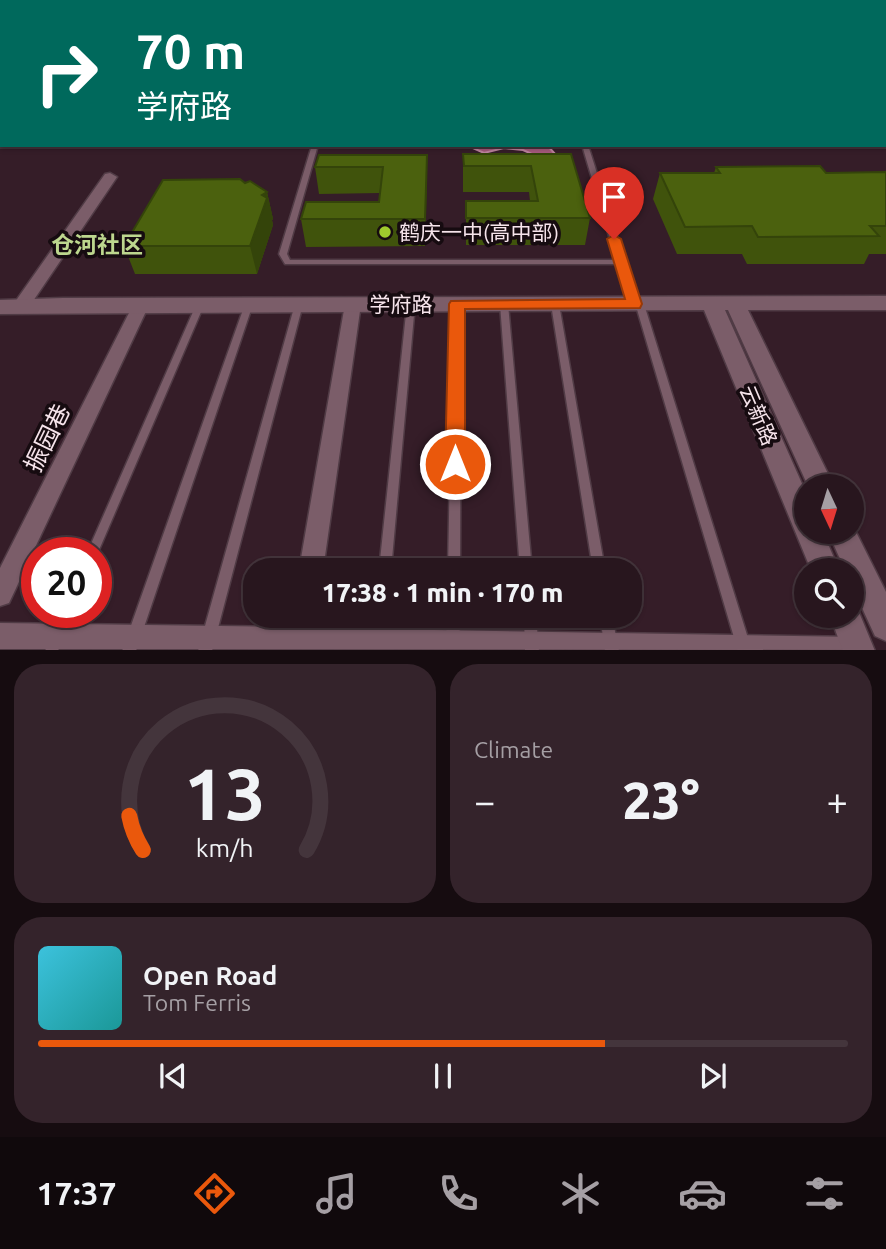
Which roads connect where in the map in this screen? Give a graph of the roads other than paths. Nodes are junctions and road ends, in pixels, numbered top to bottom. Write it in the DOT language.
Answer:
graph roads {
  1 [pos="314,147"];
  2 [pos="586,147"];
  3 [pos="110,177"];
  4 [pos="621,262"];
  5 [pos="886,303"];
  6 [pos="249,304"];
  7 [pos="299,304"];
  8 [pos="353,304"];
  9 [pos="411,304"];
  10 [pos="457,304"];
  11 [pos="505,304"];
  12 [pos="555,304"];
  13 [pos="637,304"];
  14 [pos="723,304"];
  15 [pos="141,305"];
  16 [pos="200,305"];
  17 [pos="21,306"];
  18 [pos="0,307"];
  19 [pos="815,474"];
  20 [pos="794,492"];
  21 [pos="100,537"];
  22 [pos="848,544"];
  23 [pos="313,558"];
  24 [pos="386,558"];
  25 [pos="454,558"];
  26 [pos="525,558"];
  27 [pos="597,558"];
  28 [pos="0,594"];
  29 [pos="886,623"];
  30 [pos="453,628"];
  31 [pos="531,628"];
  32 [pos="608,628"];
  33 [pos="850,628"];
  34 [pos="379,629"];
  35 [pos="0,636"];
  36 [pos="301,636"];
  37 [pos="453,643"];
  38 [pos="54,644"];
  39 [pos="131,644"];
  40 [pos="206,645"];
  41 [pos="532,648"];
  42 [pos="611,648"];
  43 [pos="744,649"];
  44 [pos="859,650"];
  1 -- 4 [label="lane"];
  2 -- 4 [label="lane"];
  3 -- 17 [label="street"];
  4 -- 13 [label="lane"];
  5 -- 14 [label="street, 学府路"];
  6 -- 7 [label="street, 学府路"];
  6 -- 16 [label="street, 学府路"];
  6 -- 39 [label="lane"];
  7 -- 8 [label="street, 学府路"];
  7 -- 40 [label="lane"];
  8 -- 9 [label="street, 学府路"];
  8 -- 23 [label="street"];
  9 -- 10 [label="street, 学府路"];
  9 -- 24 [label="lane"];
  10 -- 11 [label="street, 学府路"];
  10 -- 25 [label="lane"];
  11 -- 12 [label="street, 学府路"];
  11 -- 26 [label="lane"];
  12 -- 13 [label="street, 学府路"];
  12 -- 27 [label="lane"];
  13 -- 14 [label="street, 学府路"];
  13 -- 43 [label="lane"];
  14 -- 19 [label="street, 云新路"];
  14 -- 20 [label="street, 云新路"];
  15 -- 16 [label="street, 学府路"];
  15 -- 17 [label="street, 学府路"];
  15 -- 28 [label="street, 振园巷"];
  16 -- 21 [label="lane"];
  17 -- 18 [label="street, 学府路"];
  22 -- 29 [label="street"];
  30 -- 37 [label="lane"];
  31 -- 41 [label="lane"];
  32 -- 42 [label="lane"];
  33 -- 44 [label="street"];
  34 -- 36 [label="street"];
  34 -- 37 [label="street"];
  35 -- 38 [label="street"];
  36 -- 40 [label="street"];
  37 -- 41 [label="street"];
  38 -- 39 [label="street"];
  39 -- 40 [label="street"];
  41 -- 42 [label="street"];
  42 -- 43 [label="street"];
  43 -- 44 [label="street"];
}
